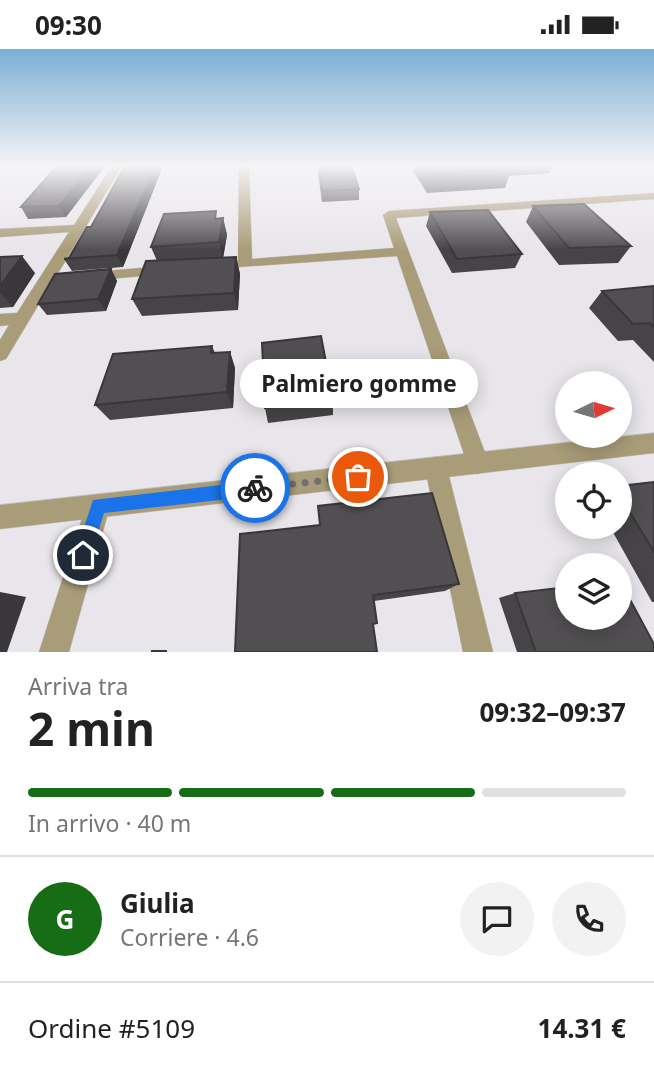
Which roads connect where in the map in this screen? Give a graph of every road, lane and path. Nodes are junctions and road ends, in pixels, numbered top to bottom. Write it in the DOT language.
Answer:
graph roads {
  1 [pos="100,194"];
  2 [pos="244,194"];
  3 [pos="654,196"];
  4 [pos="79,228"];
  5 [pos="0,233"];
  6 [pos="404,251"];
  7 [pos="245,264"];
  8 [pos="47,279"];
  9 [pos="22,319"];
  10 [pos="0,320"];
  11 [pos="0,354"];
  12 [pos="654,443"];
  13 [pos="478,463"];
  14 [pos="436,468"];
  15 [pos="98,506"];
  16 [pos="0,517"];
  17 [pos="54,652"];
  18 [pos="478,652"];
  1 -- 4 [label="street"];
  2 -- 7 [label="street"];
  3 -- 6 [label="street"];
  4 -- 5 [label="street"];
  4 -- 8 [label="street"];
  6 -- 7 [label="street"];
  6 -- 13 [label="street"];
  7 -- 8 [label="street"];
  8 -- 9 [label="street"];
  9 -- 10 [label="street"];
  9 -- 11 [label="street"];
  12 -- 13 [label="street"];
  13 -- 14 [label="street"];
  14 -- 15 [label="street"];
  14 -- 18 [label="street"];
  15 -- 16 [label="street"];
  15 -- 17 [label="street"];
}
